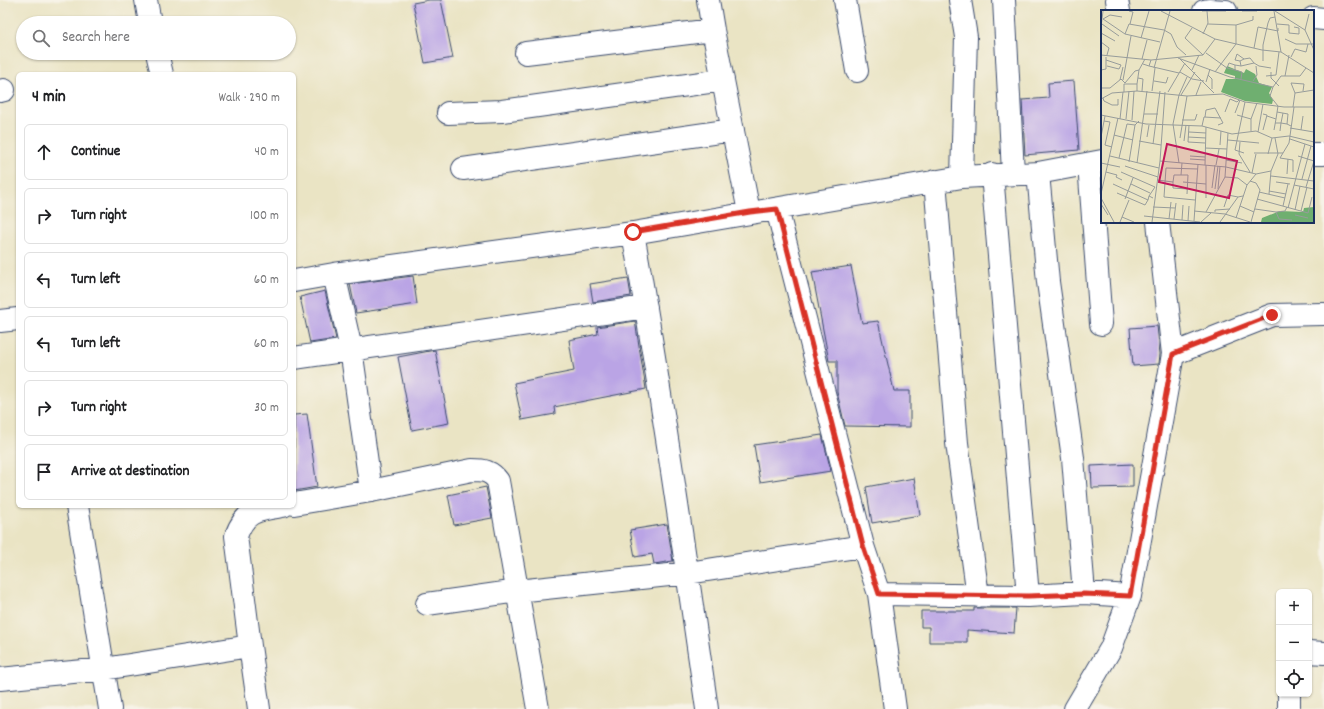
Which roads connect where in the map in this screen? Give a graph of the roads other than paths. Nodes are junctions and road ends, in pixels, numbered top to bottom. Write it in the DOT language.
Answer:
graph roads {
  1 [pos="146,0"];
  2 [pos="708,0"];
  3 [pos="845,0"];
  4 [pos="960,0"];
  5 [pos="1004,0"];
  6 [pos="1117,0"];
  7 [pos="1119,10"];
  8 [pos="149,16"];
  9 [pos="1314,18"];
  10 [pos="1324,19"];
  11 [pos="713,30"];
  12 [pos="526,53"];
  13 [pos="159,60"];
  14 [pos="857,71"];
  15 [pos="162,72"];
  16 [pos="723,80"];
  17 [pos="448,113"];
  18 [pos="733,130"];
  19 [pos="1096,163"];
  20 [pos="463,169"];
  21 [pos="1013,173"];
  22 [pos="1038,173"];
  23 [pos="992,174"];
  24 [pos="962,177"];
  25 [pos="935,181"];
  26 [pos="777,209"];
  27 [pos="750,212"];
  28 [pos="1158,223"];
  29 [pos="633,232"];
  30 [pos="334,274"];
  31 [pos="296,281"];
  32 [pos="646,308"];
  33 [pos="1324,314"];
  34 [pos="16,318"];
  35 [pos="0,321"];
  36 [pos="1101,324"];
  37 [pos="351,349"];
  38 [pos="1173,354"];
  39 [pos="296,358"];
  40 [pos="371,491"];
  41 [pos="296,504"];
  42 [pos="77,508"];
  43 [pos="270,508"];
  44 [pos="863,546"];
  45 [pos="688,573"];
  46 [pos="517,592"];
  47 [pos="879,594"];
  48 [pos="1084,594"];
  49 [pos="978,596"];
  50 [pos="1028,596"];
  51 [pos="1130,596"];
  52 [pos="428,604"];
  53 [pos="250,646"];
  54 [pos="1312,652"];
  55 [pos="1324,653"];
  56 [pos="104,669"];
  57 [pos="0,679"];
  58 [pos="1289,697"];
  59 [pos="110,709"];
  60 [pos="259,709"];
  61 [pos="538,709"];
  62 [pos="707,709"];
  63 [pos="895,709"];
  64 [pos="1075,709"];
  65 [pos="1289,709"];
  1 -- 8 [label="street"];
  2 -- 11 [label="street"];
  3 -- 14 [label="street"];
  4 -- 24 [label="street"];
  5 -- 21 [label="street"];
  6 -- 7 [label="street"];
  9 -- 10 [label="street"];
  11 -- 12 [label="street"];
  11 -- 16 [label="street"];
  13 -- 15 [label="street"];
  16 -- 17 [label="street"];
  16 -- 18 [label="street"];
  18 -- 20 [label="street"];
  18 -- 27 [label="street"];
  19 -- 22 [label="street"];
  19 -- 36 [label="street"];
  21 -- 22 [label="street"];
  21 -- 23 [label="street"];
  22 -- 48 [label="street"];
  23 -- 24 [label="street"];
  23 -- 50 [label="street"];
  24 -- 25 [label="street"];
  25 -- 26 [label="street"];
  25 -- 49 [label="street"];
  26 -- 27 [label="street"];
  26 -- 44 [label="street"];
  27 -- 29 [label="street"];
  28 -- 38 [label="street"];
  29 -- 30 [label="street"];
  29 -- 32 [label="street"];
  30 -- 31 [label="street"];
  30 -- 37 [label="street"];
  32 -- 37 [label="street"];
  32 -- 45 [label="street"];
  33 -- 38 [label="street"];
  34 -- 35 [label="street"];
  37 -- 39 [label="street"];
  37 -- 40 [label="street"];
  38 -- 51 [label="street"];
  40 -- 41 [label="street"];
  40 -- 46 [label="street"];
  42 -- 56 [label="street"];
  43 -- 53 [label="street"];
  44 -- 45 [label="street"];
  44 -- 47 [label="street"];
  45 -- 46 [label="street"];
  45 -- 62 [label="street"];
  46 -- 52 [label="street"];
  46 -- 61 [label="street"];
  47 -- 49 [label="street"];
  47 -- 63 [label="street"];
  48 -- 50 [label="street"];
  48 -- 51 [label="street"];
  49 -- 50 [label="street"];
  51 -- 64 [label="street"];
  53 -- 56 [label="street"];
  53 -- 60 [label="street"];
  54 -- 55 [label="street"];
  56 -- 57 [label="street"];
  56 -- 59 [label="street"];
  58 -- 65 [label="street"];
}
